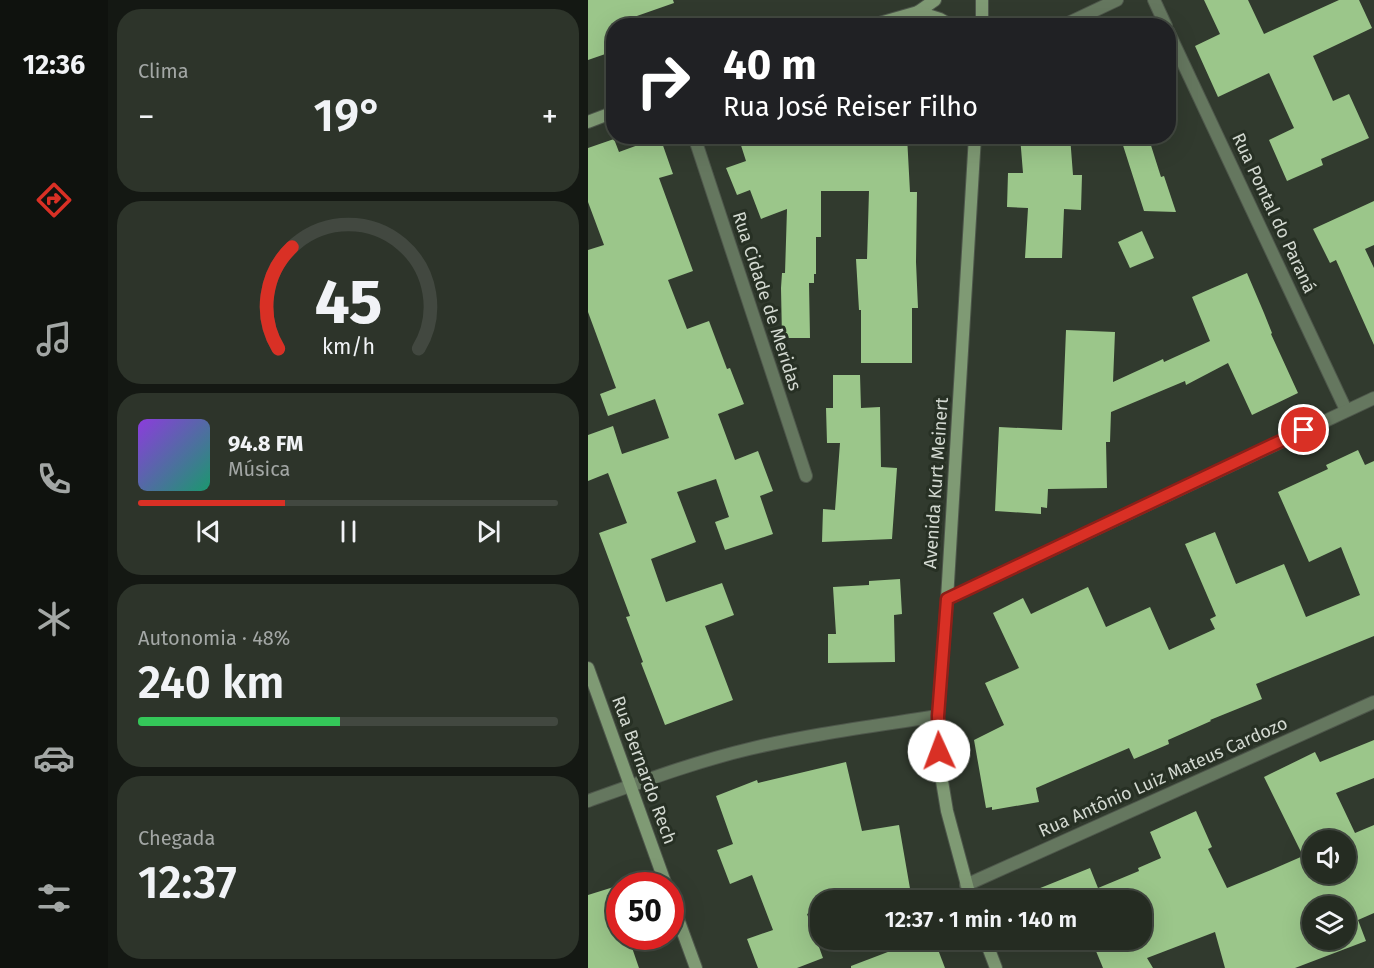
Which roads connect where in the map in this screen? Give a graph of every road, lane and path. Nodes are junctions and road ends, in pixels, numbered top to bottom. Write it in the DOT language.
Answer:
graph roads {
  1 [pos="935,0"];
  2 [pos="982,0"];
  3 [pos="1117,0"];
  4 [pos="1154,0"];
  5 [pos="918,12"];
  6 [pos="897,18"];
  7 [pos="937,18"];
  8 [pos="981,18"];
  9 [pos="1079,18"];
  10 [pos="1162,18"];
  11 [pos="1176,48"];
  12 [pos="606,115"];
  13 [pos="588,122"];
  14 [pos="697,144"];
  15 [pos="975,144"];
  16 [pos="1374,398"];
  17 [pos="1346,410"];
  18 [pos="806,476"];
  19 [pos="947,599"];
  20 [pos="588,668"];
  21 [pos="1374,702"];
  22 [pos="938,716"];
  23 [pos="630,786"];
  24 [pos="588,801"];
  25 [pos="661,872"];
  26 [pos="966,885"];
  27 [pos="968,890"];
  28 [pos="684,935"];
  29 [pos="989,950"];
  30 [pos="696,968"];
  31 [pos="996,968"];
  1 -- 5 [label="main road"];
  2 -- 8 [label="main road"];
  3 -- 9 [label="street"];
  4 -- 10 [label="street"];
  5 -- 6 [label="main road"];
  5 -- 7 [label="main road"];
  11 -- 17 [label="street, Rua Pontal do Paraná"];
  12 -- 13 [label="main road"];
  14 -- 18 [label="street, Rua Cidade de Meridas"];
  15 -- 19 [label="main road, Avenida Kurt Meinert"];
  16 -- 17 [label="street"];
  17 -- 19 [label="street"];
  19 -- 22 [label="main road, Avenida Kurt Meinert"];
  20 -- 23 [label="main road, Rua Bernardo Rech"];
  21 -- 26 [label="street, Rua Antônio Luiz Mateus Cardozo"];
  22 -- 23 [label="street"];
  22 -- 26 [label="main road, Avenida Kurt Meinert"];
  23 -- 24 [label="street"];
  23 -- 25 [label="main road, Rua Bernardo Rech"];
  26 -- 27 [label="main road, Avenida Kurt Meinert"];
  28 -- 30 [label="main road"];
  29 -- 31 [label="main road"];
}
